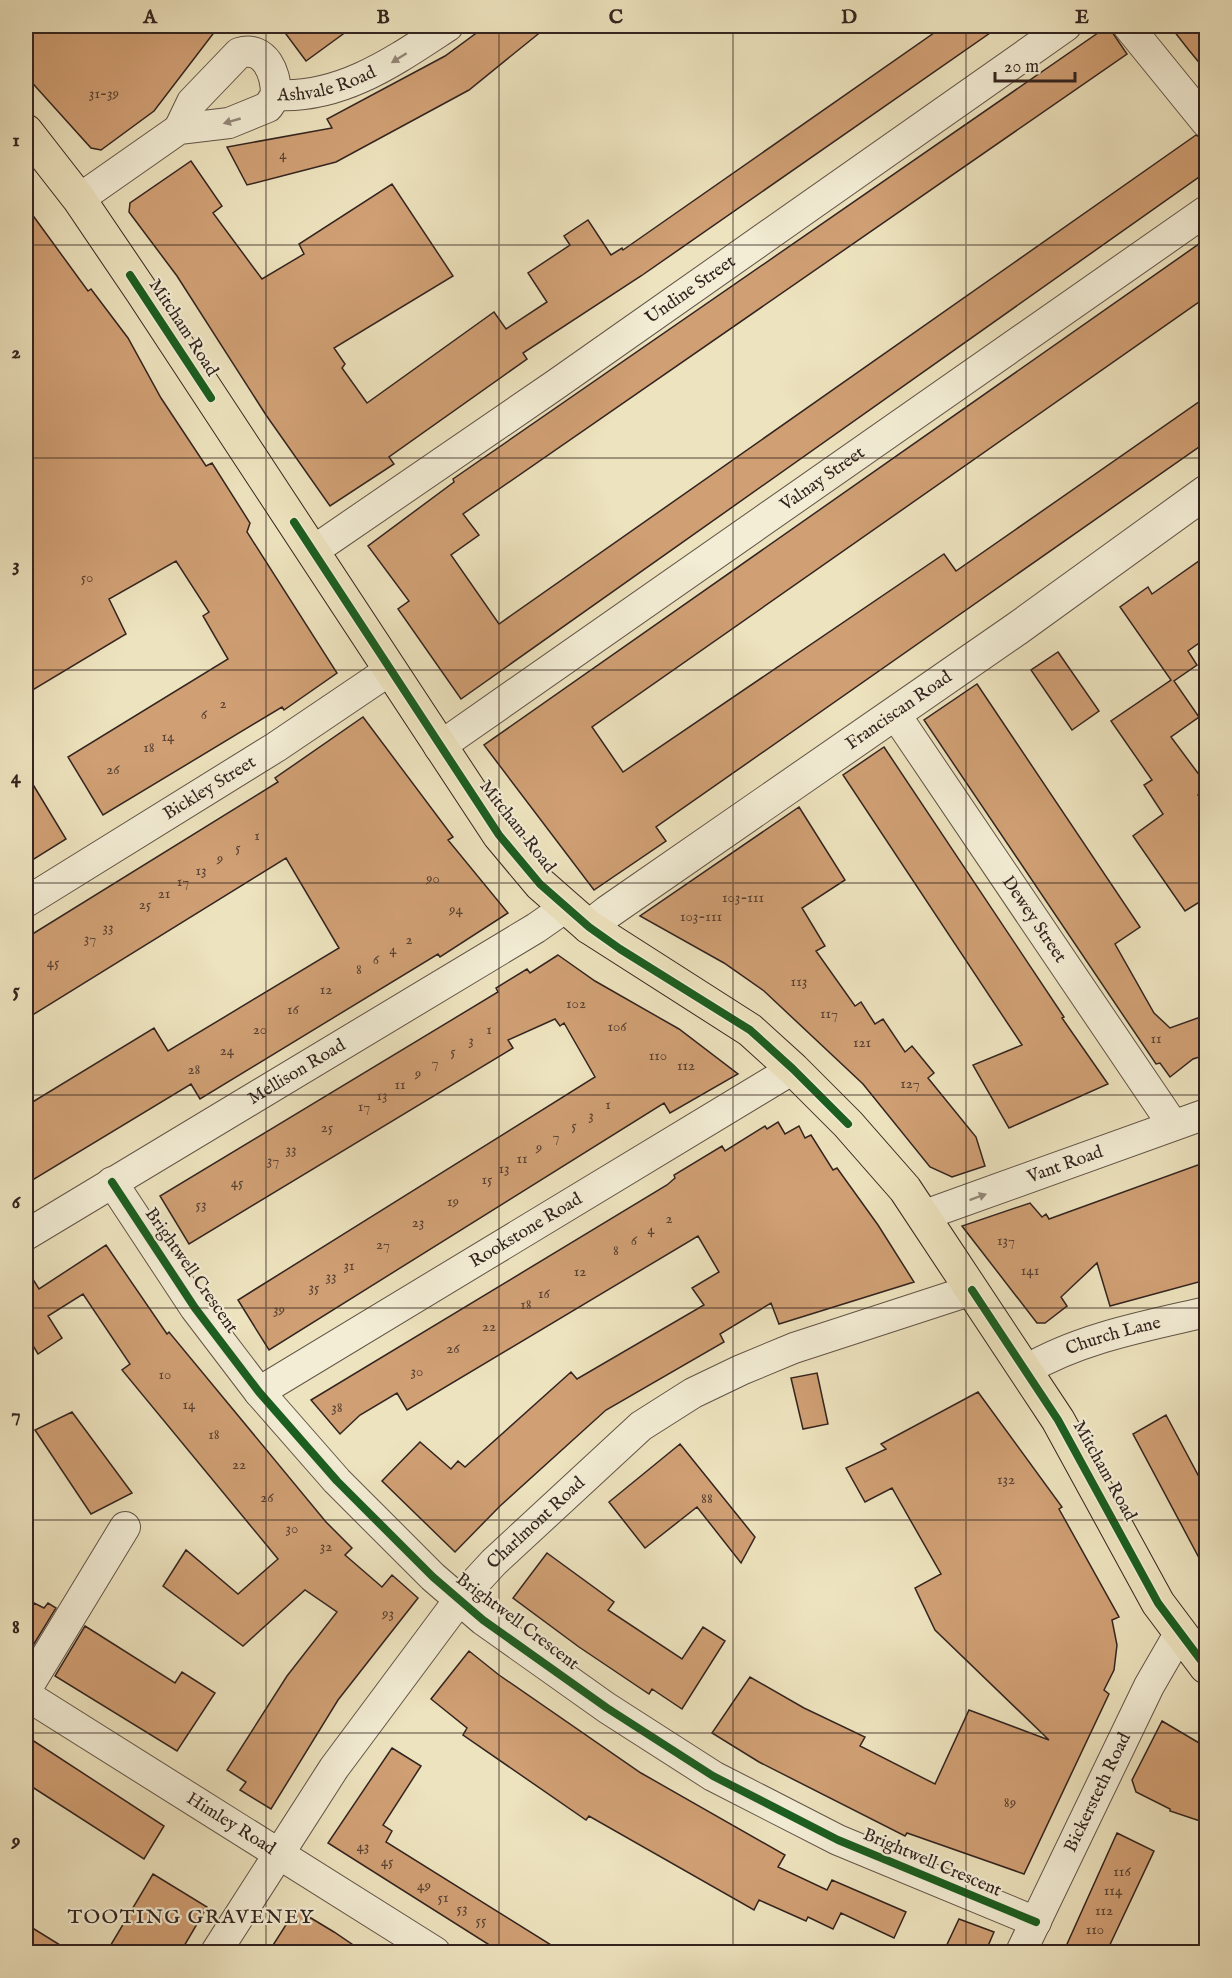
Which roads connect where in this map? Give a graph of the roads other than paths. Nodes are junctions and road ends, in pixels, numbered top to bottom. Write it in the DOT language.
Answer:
graph roads {
  1 [pos="448,26"];
  2 [pos="1066,26"];
  3 [pos="1128,26"];
  4 [pos="248,38"];
  5 [pos="276,95"];
  6 [pos="1206,122"];
  7 [pos="179,129"];
  8 [pos="26,131"];
  9 [pos="79,199"];
  10 [pos="1206,212"];
  11 [pos="1206,492"];
  12 [pos="313,551"];
  13 [pos="390,670"];
  14 [pos="895,714"];
  15 [pos="439,747"];
  16 [pos="26,902"];
  17 [pos="578,917"];
  18 [pos="793,1069"];
  19 [pos="1206,1114"];
  20 [pos="1173,1125"];
  21 [pos="112,1182"];
  22 [pos="922,1216"];
  23 [pos="26,1235"];
  24 [pos="972,1290"];
  25 [pos="1206,1312"];
  26 [pos="1026,1370"];
  27 [pos="259,1392"];
  28 [pos="125,1527"];
  29 [pos="459,1600"];
  30 [pos="1179,1634"];
  31 [pos="1206,1667"];
  32 [pos="26,1690"];
  33 [pos="26,1695"];
  34 [pos="279,1855"];
  35 [pos="1036,1922"];
  36 [pos="216,1953"];
  37 [pos="435,1953"];
  38 [pos="1021,1953"];
  1 -- 5 [label="street, Ashvale Road, one-way"];
  2 -- 12 [label="street, Undine Street"];
  3 -- 6 [label="street"];
  4 -- 5 [label="street"];
  4 -- 7 [label="street"];
  5 -- 7 [label="street, Ashvale Road, one-way"];
  7 -- 9 [label="street, Ashvale Road"];
  8 -- 9 [label="main road, Mitcham Road"];
  9 -- 12 [label="main road, Mitcham Road"];
  10 -- 15 [label="street, Valnay Street"];
  11 -- 14 [label="street, Franciscan Road"];
  12 -- 13 [label="main road, Mitcham Road"];
  13 -- 15 [label="main road, Mitcham Road"];
  13 -- 16 [label="street, Bickley Street"];
  14 -- 17 [label="street, Franciscan Road"];
  14 -- 20 [label="street, Dewey Street"];
  15 -- 17 [label="main road, Mitcham Road"];
  17 -- 18 [label="main road, Mitcham Road"];
  17 -- 21 [label="street, Mellison Road"];
  18 -- 22 [label="main road, Mitcham Road"];
  18 -- 27 [label="street, Rookstone Road"];
  19 -- 20 [label="street, Vant Road"];
  22 -- 20 [label="street, Vant Road, one-way"];
  21 -- 23 [label="street, Mellison Road"];
  21 -- 27 [label="street, Brightwell Crescent"];
  22 -- 24 [label="main road, Mitcham Road"];
  24 -- 26 [label="main road, Mitcham Road"];
  24 -- 29 [label="street, Charlmont Road"];
  25 -- 26 [label="street, Church Lane"];
  26 -- 30 [label="main road, Mitcham Road"];
  27 -- 29 [label="street, Brightwell Crescent"];
  28 -- 32 [label="street"];
  29 -- 34 [label="street, Charlmont Road"];
  29 -- 35 [label="street, Brightwell Crescent"];
  30 -- 31 [label="main road, Mitcham Road"];
  30 -- 35 [label="street, Bickersteth Road"];
  33 -- 34 [label="street, Himley Road"];
  34 -- 36 [label="street, Charlmont Road"];
  34 -- 37 [label="street, Himley Road"];
  35 -- 38 [label="street, Bickersteth Road"];
}
